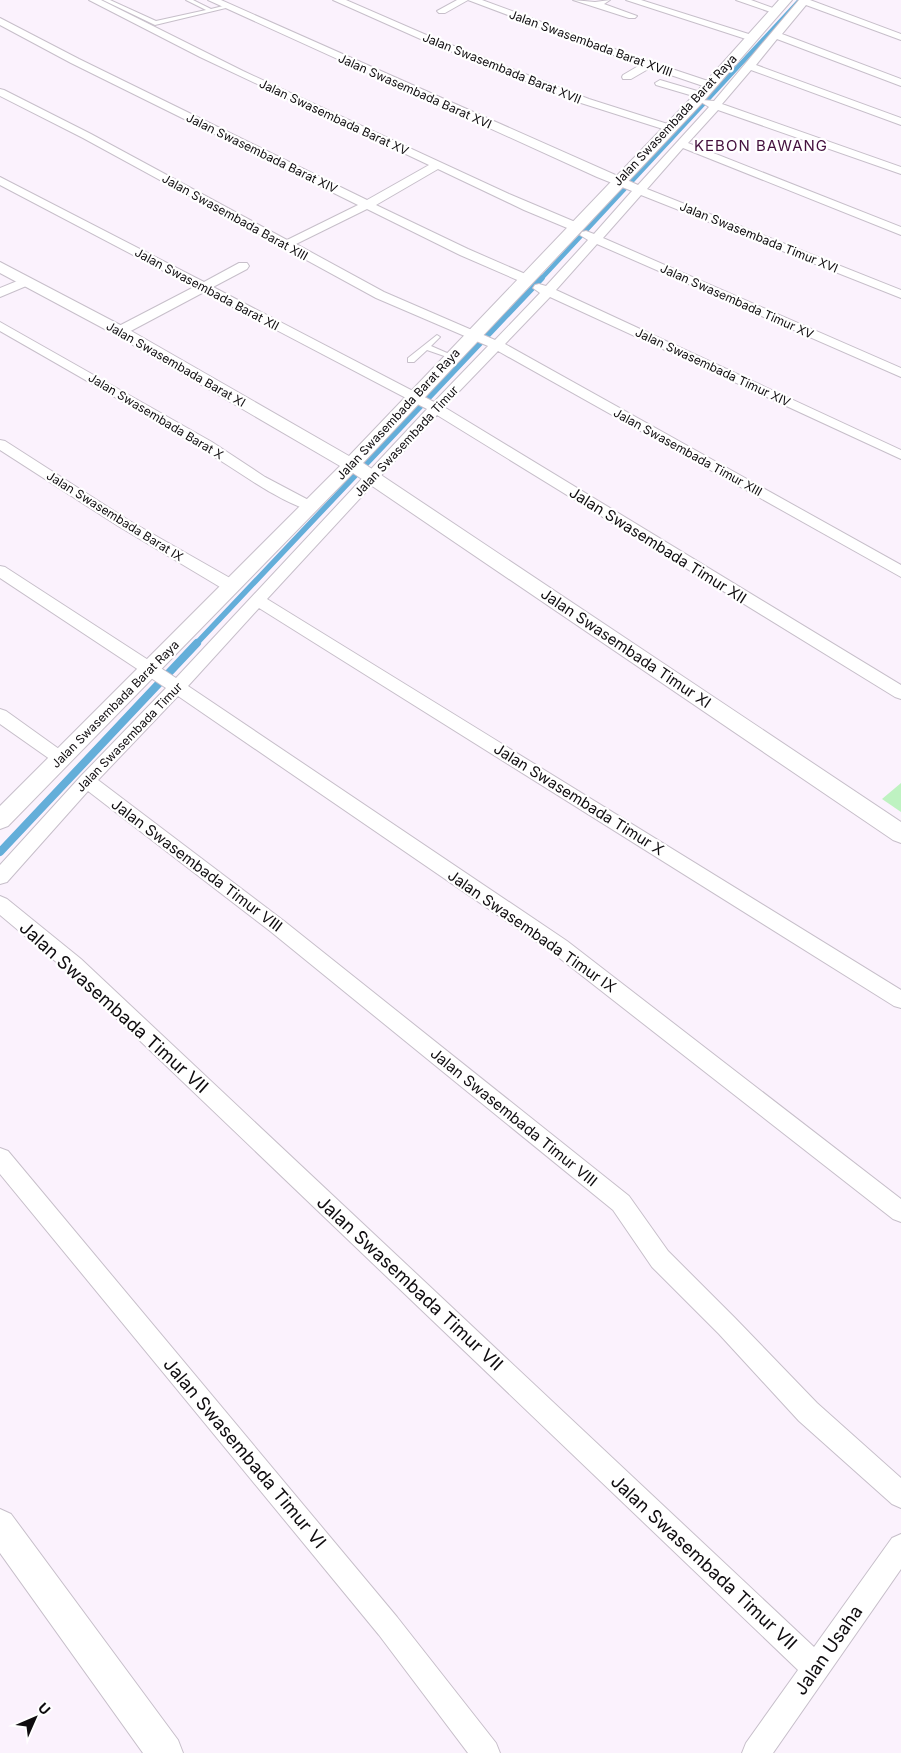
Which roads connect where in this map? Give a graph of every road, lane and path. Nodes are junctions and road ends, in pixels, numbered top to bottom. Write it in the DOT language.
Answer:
graph roads {
  1 [pos="94,0"];
  2 [pos="106,0"];
  3 [pos="189,0"];
  4 [pos="338,0"];
  5 [pos="464,0"];
  6 [pos="473,0"];
  7 [pos="578,0"];
  8 [pos="632,0"];
  9 [pos="741,0"];
  10 [pos="600,2"];
  11 [pos="793,3"];
  12 [pos="211,5"];
  13 [pos="442,11"];
  14 [pos="632,16"];
  15 [pos="0,21"];
  16 [pos="776,35"];
  17 [pos="901,37"];
  18 [pos="752,38"];
  19 [pos="648,64"];
  20 [pos="750,66"];
  21 [pos="627,76"];
  22 [pos="660,83"];
  23 [pos="901,83"];
  24 [pos="0,92"];
  25 [pos="705,98"];
  26 [pos="901,122"];
  27 [pos="670,128"];
  28 [pos="682,144"];
  29 [pos="437,165"];
  30 [pos="901,171"];
  31 [pos="0,180"];
  32 [pos="620,182"];
  33 [pos="638,189"];
  34 [pos="367,205"];
  35 [pos="575,230"];
  36 [pos="901,232"];
  37 [pos="596,238"];
  38 [pos="284,245"];
  39 [pos="243,266"];
  40 [pos="0,267"];
  41 [pos="27,281"];
  42 [pos="526,281"];
  43 [pos="204,288"];
  44 [pos="547,290"];
  45 [pos="0,293"];
  46 [pos="901,294"];
  47 [pos="0,326"];
  48 [pos="120,331"];
  49 [pos="476,336"];
  50 [pos="436,337"];
  51 [pos="495,344"];
  52 [pos="426,347"];
  53 [pos="452,357"];
  54 [pos="412,360"];
  55 [pos="901,373"];
  56 [pos="416,398"];
  57 [pos="434,407"];
  58 [pos="0,444"];
  59 [pos="901,455"];
  60 [pos="362,470"];
  61 [pos="311,507"];
  62 [pos="0,571"];
  63 [pos="901,572"];
  64 [pos="231,586"];
  65 [pos="256,600"];
  66 [pos="152,672"];
  67 [pos="175,686"];
  68 [pos="901,693"];
  69 [pos="0,715"];
  70 [pos="60,758"];
  71 [pos="87,780"];
  72 [pos="0,820"];
  73 [pos="901,834"];
  74 [pos="0,877"];
  75 [pos="0,904"];
  76 [pos="901,1000"];
  77 [pos="0,1158"];
  78 [pos="901,1212"];
  79 [pos="901,1495"];
  80 [pos="0,1525"];
  81 [pos="901,1547"];
  82 [pos="816,1668"];
  83 [pos="165,1753"];
  84 [pos="486,1753"];
  85 [pos="756,1753"];
  1 -- 29 [label="street, Jalan Swasembada Barat XV"];
  2 -- 12 [label="lane"];
  3 -- 12 [label="lane"];
  4 -- 27 [label="street, Jalan Swasembada Barat XVII"];
  5 -- 13 [label="street"];
  6 -- 19 [label="street, Jalan Swasembada Barat XVIII"];
  7 -- 10 [label="street"];
  8 -- 18 [label="street"];
  9 -- 11 [label="street"];
  10 -- 14 [label="street"];
  11 -- 16 [label="street, Jalan Swasembada Timur"];
  11 -- 17 [label="street"];
  11 -- 18 [label="street, Jalan Swasembada Barat Raya"];
  12 -- 32 [label="street, Jalan Swasembada Barat XVI"];
  15 -- 34 [label="street, Jalan Swasembada Barat XIV"];
  16 -- 20 [label="street, Jalan Swasembada Timur"];
  16 -- 23 [label="street"];
  18 -- 25 [label="street, Jalan Swasembada Barat Raya"];
  19 -- 21 [label="street"];
  19 -- 25 [label="street, Jalan Swasembada Barat XVIII"];
  20 -- 25 [label="street, Jalan Swasembada Timur"];
  20 -- 26 [label="street"];
  22 -- 25 [label="street"];
  24 -- 38 [label="street, Jalan Swasembada Barat XIII"];
  25 -- 27 [label="street, Jalan Swasembada Barat Raya"];
  25 -- 28 [label="street, Jalan Swasembada Timur"];
  25 -- 30 [label="street"];
  27 -- 32 [label="street, Jalan Swasembada Barat Raya"];
  28 -- 33 [label="street, Jalan Swasembada Timur"];
  28 -- 36 [label="street"];
  29 -- 34 [label="street"];
  29 -- 35 [label="street, Jalan Swasembada Barat XV"];
  31 -- 43 [label="street, Jalan Swasembada Barat XII"];
  32 -- 33 [label="street, Jalan Swasembada Timur XVI"];
  32 -- 35 [label="street, Jalan Swasembada Barat Raya"];
  33 -- 37 [label="street, Jalan Swasembada Timur"];
  33 -- 46 [label="street, Jalan Swasembada Timur XVI"];
  34 -- 38 [label="street"];
  34 -- 42 [label="street, Jalan Swasembada Barat XIV"];
  35 -- 37 [label="street, Jalan Swasembada Timur XV"];
  35 -- 42 [label="street, Jalan Swasembada Barat Raya"];
  37 -- 44 [label="street, Jalan Swasembada Timur"];
  37 -- 55 [label="street, Jalan Swasembada Timur XV"];
  38 -- 49 [label="street, Jalan Swasembada Barat XIII"];
  39 -- 43 [label="street"];
  40 -- 41 [label="street, Jalan Swasembada Barat XI"];
  41 -- 45 [label="street"];
  41 -- 48 [label="street, Jalan Swasembada Barat XI"];
  42 -- 44 [label="street, Jalan Swasembada Timur XIV"];
  42 -- 49 [label="street, Jalan Swasembada Barat Raya"];
  43 -- 48 [label="street"];
  43 -- 56 [label="street, Jalan Swasembada Barat XII"];
  44 -- 51 [label="street, Jalan Swasembada Timur"];
  44 -- 59 [label="street, Jalan Swasembada Timur XIV"];
  47 -- 61 [label="street, Jalan Swasembada Barat X"];
  48 -- 60 [label="street, Jalan Swasembada Barat XI"];
  49 -- 51 [label="street, Jalan Swasembada Timur XIII"];
  49 -- 53 [label="street, Jalan Swasembada Barat Raya"];
  50 -- 52 [label="lane"];
  51 -- 57 [label="street, Jalan Swasembada Timur"];
  51 -- 63 [label="street, Jalan Swasembada Timur XIII"];
  52 -- 53 [label="lane"];
  52 -- 54 [label="lane"];
  53 -- 56 [label="street, Jalan Swasembada Barat Raya"];
  56 -- 57 [label="street, Jalan Swasembada Timur XII"];
  56 -- 60 [label="street, Jalan Swasembada Barat Raya"];
  57 -- 60 [label="street, Jalan Swasembada Timur"];
  57 -- 68 [label="street, Jalan Swasembada Timur XII"];
  58 -- 64 [label="street, Jalan Swasembada Barat IX"];
  60 -- 61 [label="street, Jalan Swasembada Barat Raya"];
  60 -- 65 [label="street, Jalan Swasembada Timur"];
  60 -- 73 [label="street, Jalan Swasembada Timur XI"];
  61 -- 64 [label="street, Jalan Swasembada Barat Raya"];
  62 -- 66 [label="street, Jalan Swasembada Timur IX"];
  64 -- 66 [label="street, Jalan Swasembada Barat Raya"];
  65 -- 67 [label="street, Jalan Swasembada Timur"];
  65 -- 76 [label="street, Jalan Swasembada Timur X"];
  66 -- 67 [label="street, Jalan Swasembada Timur IX"];
  66 -- 70 [label="street, Jalan Swasembada Barat Raya"];
  67 -- 71 [label="street, Jalan Swasembada Timur"];
  67 -- 78 [label="street, Jalan Swasembada Timur IX"];
  69 -- 70 [label="street"];
  70 -- 72 [label="street, Jalan Swasembada Barat Raya"];
  71 -- 74 [label="street, Jalan Swasembada Timur"];
  71 -- 79 [label="street, Jalan Swasembada Timur VIII"];
  75 -- 82 [label="street, Jalan Swasembada Timur VII"];
  77 -- 84 [label="street, Jalan Swasembada Timur VI"];
  80 -- 83 [label="street"];
  81 -- 82 [label="street, Jalan Usaha"];
  82 -- 85 [label="street, Jalan Usaha"];
}
